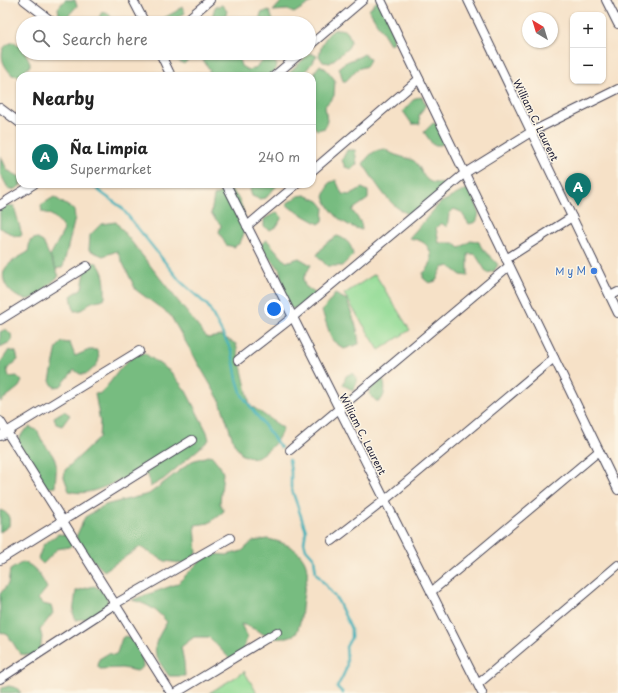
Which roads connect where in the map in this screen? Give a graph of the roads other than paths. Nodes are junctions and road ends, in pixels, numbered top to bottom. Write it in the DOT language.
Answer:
graph roads {
  1 [pos="24,0"];
  2 [pos="133,0"];
  3 [pos="210,0"];
  4 [pos="363,0"];
  5 [pos="381,0"];
  6 [pos="468,0"];
  7 [pos="606,0"];
  8 [pos="45,16"];
  9 [pos="141,16"];
  10 [pos="191,16"];
  11 [pos="618,24"];
  12 [pos="316,40"];
  13 [pos="163,60"];
  14 [pos="293,60"];
  15 [pos="169,72"];
  16 [pos="279,72"];
  17 [pos="419,79"];
  18 [pos="618,89"];
  19 [pos="0,108"];
  20 [pos="16,120"];
  21 [pos="531,132"];
  22 [pos="316,168"];
  23 [pos="465,173"];
  24 [pos="28,188"];
  25 [pos="228,188"];
  26 [pos="292,188"];
  27 [pos="0,205"];
  28 [pos="572,217"];
  29 [pos="247,226"];
  30 [pos="508,262"];
  31 [pos="87,266"];
  32 [pos="618,292"];
  33 [pos="610,296"];
  34 [pos="618,313"];
  35 [pos="293,317"];
  36 [pos="0,320"];
  37 [pos="139,351"];
  38 [pos="554,358"];
  39 [pos="238,360"];
  40 [pos="339,408"];
  41 [pos="0,421"];
  42 [pos="3,434"];
  43 [pos="192,440"];
  44 [pos="290,450"];
  45 [pos="599,451"];
  46 [pos="618,490"];
  47 [pos="385,500"];
  48 [pos="63,520"];
  49 [pos="230,538"];
  50 [pos="332,541"];
  51 [pos="0,560"];
  52 [pos="618,565"];
  53 [pos="431,592"];
  54 [pos="115,604"];
  55 [pos="277,632"];
  56 [pos="0,679"];
  57 [pos="478,684"];
  58 [pos="171,693"];
  59 [pos="176,693"];
  60 [pos="482,693"];
  1 -- 8 [label="street"];
  2 -- 9 [label="street"];
  3 -- 10 [label="street"];
  4 -- 12 [label="street"];
  5 -- 17 [label="street"];
  6 -- 21 [label="street, William C. Laurent"];
  7 -- 11 [label="street"];
  13 -- 15 [label="street"];
  14 -- 16 [label="street"];
  17 -- 22 [label="street"];
  17 -- 23 [label="street"];
  18 -- 21 [label="street"];
  19 -- 20 [label="street"];
  21 -- 23 [label="street"];
  21 -- 28 [label="street, William C. Laurent"];
  23 -- 30 [label="street"];
  23 -- 35 [label="street"];
  24 -- 27 [label="street"];
  25 -- 29 [label="street, William C. Laurent"];
  26 -- 29 [label="street"];
  28 -- 30 [label="street"];
  28 -- 33 [label="street, William C. Laurent"];
  29 -- 35 [label="street, William C. Laurent"];
  30 -- 38 [label="street"];
  30 -- 40 [label="street"];
  31 -- 36 [label="street"];
  32 -- 33 [label="street"];
  33 -- 34 [label="street, William C. Laurent"];
  35 -- 39 [label="street"];
  35 -- 40 [label="street, William C. Laurent"];
  37 -- 42 [label="street"];
  38 -- 45 [label="street"];
  38 -- 47 [label="street"];
  40 -- 44 [label="street"];
  40 -- 47 [label="street, William C. Laurent"];
  41 -- 42 [label="street"];
  42 -- 48 [label="street"];
  43 -- 48 [label="street"];
  45 -- 46 [label="street"];
  45 -- 53 [label="street"];
  47 -- 50 [label="street"];
  47 -- 53 [label="street, William C. Laurent"];
  48 -- 51 [label="street"];
  48 -- 54 [label="street"];
  49 -- 54 [label="street"];
  52 -- 57 [label="street"];
  53 -- 57 [label="street, William C. Laurent"];
  54 -- 56 [label="street"];
  54 -- 58 [label="street"];
  55 -- 59 [label="street"];
  57 -- 60 [label="street, William C. Laurent"];
}
